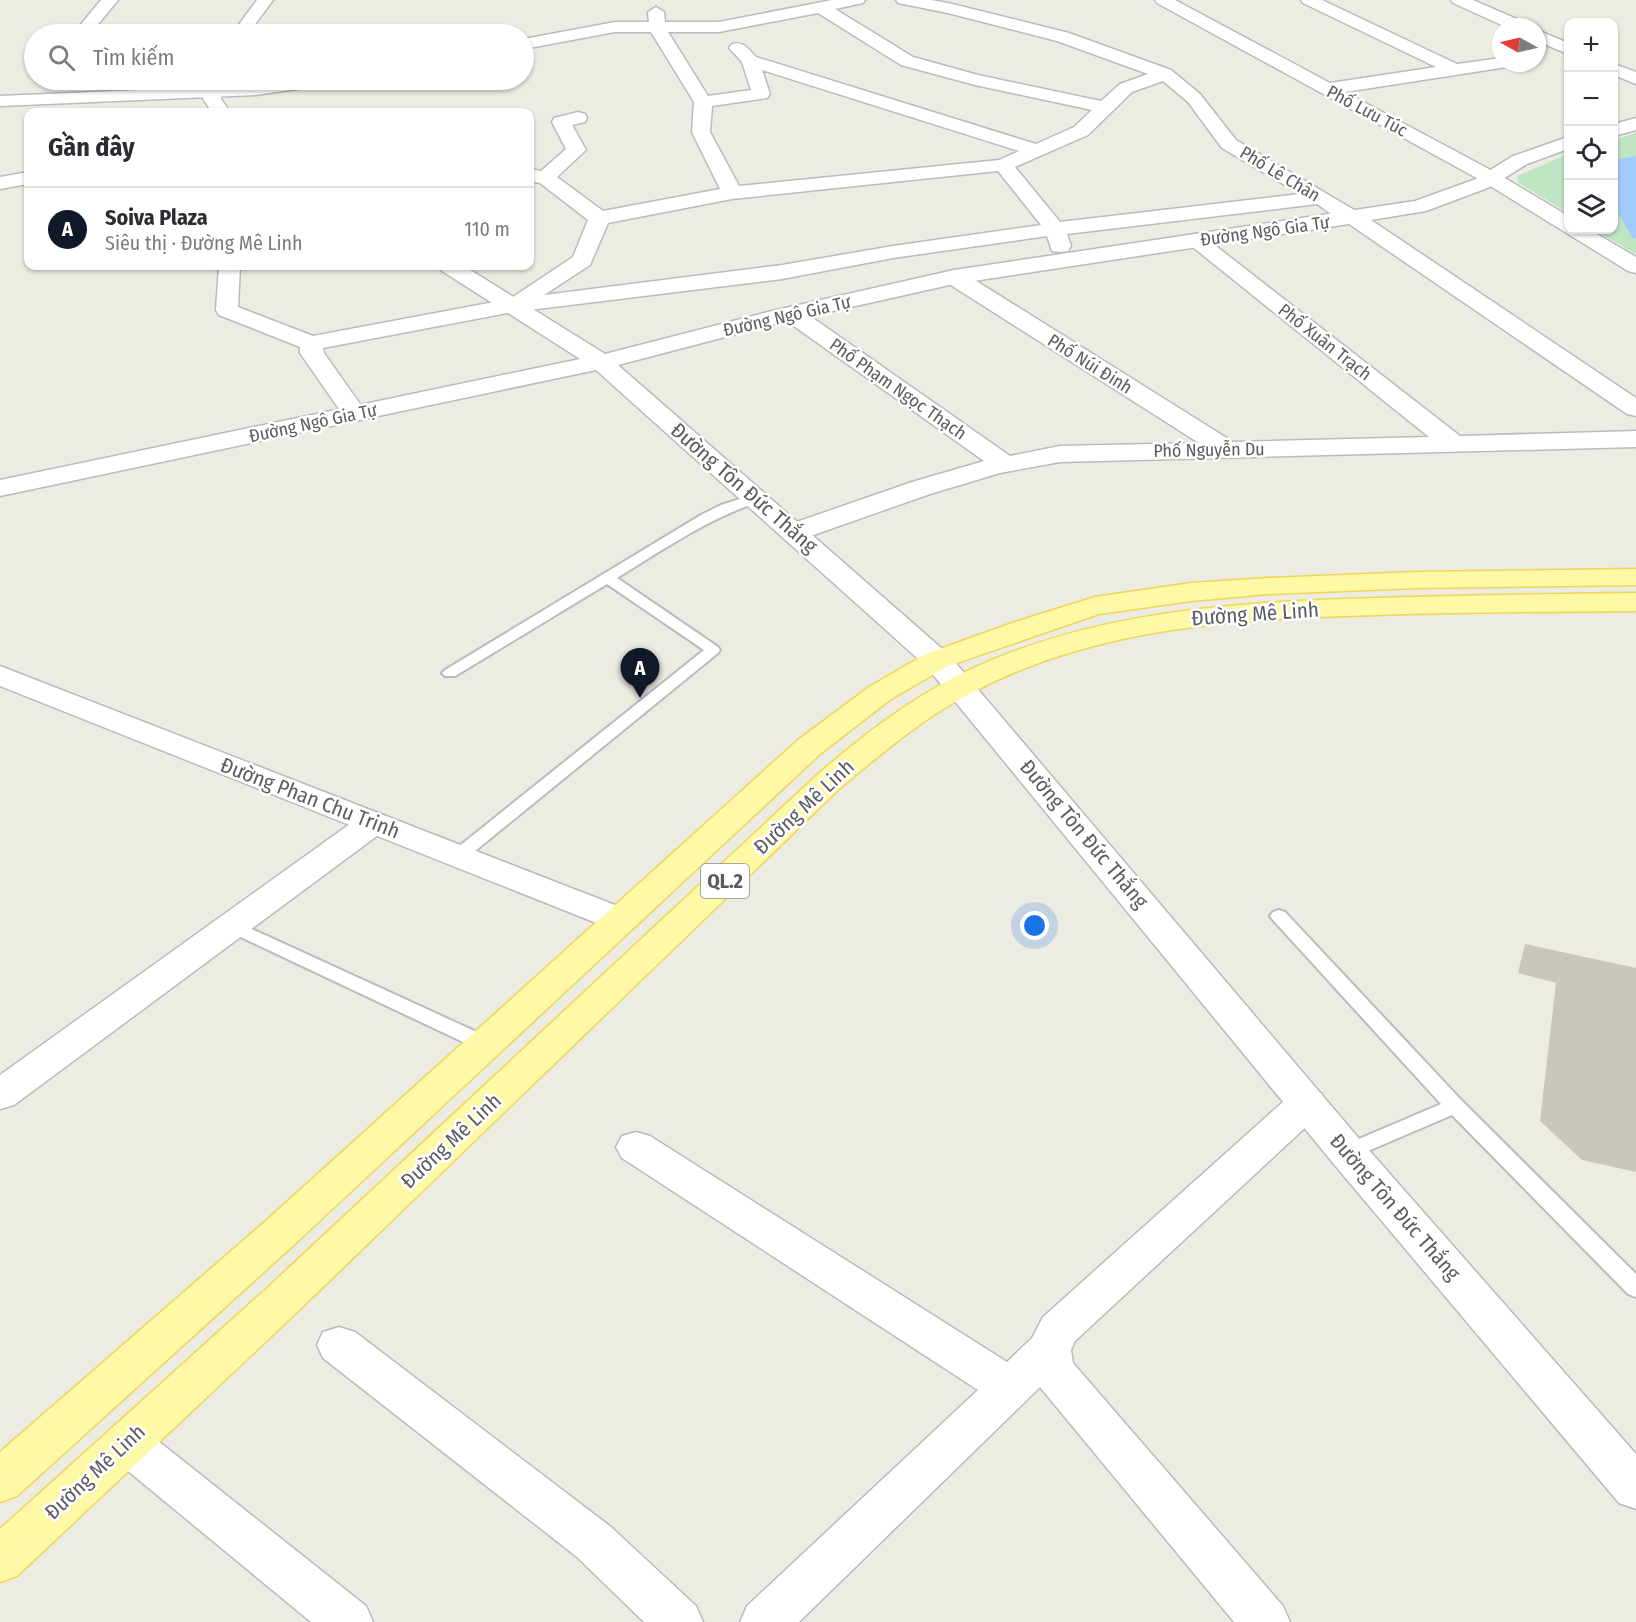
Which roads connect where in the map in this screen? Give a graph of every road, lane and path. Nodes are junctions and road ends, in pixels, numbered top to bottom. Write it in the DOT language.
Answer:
graph roads {
  1 [pos="110,0"];
  2 [pos="265,0"];
  3 [pos="856,0"];
  4 [pos="904,0"];
  5 [pos="985,0"];
  6 [pos="1162,0"];
  7 [pos="1309,0"];
  8 [pos="1459,0"];
  9 [pos="937,4"];
  10 [pos="655,6"];
  11 [pos="820,7"];
  12 [pos="1500,18"];
  13 [pos="90,24"];
  14 [pos="247,24"];
  15 [pos="719,27"];
  16 [pos="658,28"];
  17 [pos="1546,40"];
  18 [pos="534,42"];
  19 [pos="1564,48"];
  20 [pos="1564,52"];
  21 [pos="1548,56"];
  22 [pos="750,61"];
  23 [pos="1492,64"];
  24 [pos="1455,70"];
  25 [pos="1618,71"];
  26 [pos="1165,74"];
  27 [pos="1636,79"];
  28 [pos="1327,89"];
  29 [pos="35,90"];
  30 [pos="155,90"];
  31 [pos="212,90"];
  32 [pos="27,99"];
  33 [pos="0,101"];
  34 [pos="703,102"];
  35 [pos="218,108"];
  36 [pos="1106,108"];
  37 [pos="578,117"];
  38 [pos="1636,124"];
  39 [pos="1618,129"];
  40 [pos="1564,145"];
  41 [pos="1037,150"];
  42 [pos="1003,165"];
  43 [pos="538,177"];
  44 [pos="1491,178"];
  45 [pos="24,179"];
  46 [pos="0,183"];
  47 [pos="732,193"];
  48 [pos="1320,198"];
  49 [pos="599,218"];
  50 [pos="1354,218"];
  51 [pos="1564,222"];
  52 [pos="1055,229"];
  53 [pos="1583,234"];
  54 [pos="1196,240"];
  55 [pos="1064,260"];
  56 [pos="1636,266"];
  57 [pos="229,270"];
  58 [pos="456,270"];
  59 [pos="954,277"];
  60 [pos="513,305"];
  61 [pos="792,314"];
  62 [pos="312,343"];
  63 [pos="601,362"];
  64 [pos="1636,409"];
  65 [pos="355,414"];
  66 [pos="1636,439"];
  67 [pos="1454,444"];
  68 [pos="1228,450"];
  69 [pos="1005,464"];
  70 [pos="0,488"];
  71 [pos="756,498"];
  72 [pos="795,532"];
  73 [pos="1636,577"];
  74 [pos="608,578"];
  75 [pos="1636,602"];
  76 [pos="937,660"];
  77 [pos="450,673"];
  78 [pos="0,675"];
  79 [pos="961,686"];
  80 [pos="373,823"];
  81 [pos="458,856"];
  82 [pos="1279,915"];
  83 [pos="621,920"];
  84 [pos="232,926"];
  85 [pos="486,1044"];
  86 [pos="0,1095"];
  87 [pos="1307,1103"];
  88 [pos="1455,1106"];
  89 [pos="636,1147"];
  90 [pos="1347,1152"];
  91 [pos="1636,1288"];
  92 [pos="339,1345"];
  93 [pos="1049,1350"];
  94 [pos="1010,1387"];
  95 [pos="127,1443"];
  96 [pos="0,1481"];
  97 [pos="1636,1488"];
  98 [pos="0,1560"];
  99 [pos="348,1622"];
  100 [pos="678,1622"];
  101 [pos="765,1622"];
  102 [pos="1265,1622"];
  1 -- 13 [label="street"];
  2 -- 14 [label="street"];
  3 -- 11 [label="street"];
  4 -- 9 [label="street, Phố Lê Chân"];
  5 -- 9 [label="street"];
  6 -- 28 [label="street, Phố Lưu Túc"];
  7 -- 24 [label="street"];
  8 -- 12 [label="street"];
  9 -- 26 [label="street, Phố Lê Chân"];
  10 -- 16 [label="street"];
  11 -- 15 [label="street"];
  11 -- 36 [label="street"];
  15 -- 16 [label="street"];
  15 -- 22 [label="street"];
  16 -- 18 [label="street"];
  16 -- 34 [label="street"];
  17 -- 19 [label="street"];
  20 -- 21 [label="street"];
  22 -- 34 [label="street"];
  22 -- 41 [label="street"];
  23 -- 24 [label="street"];
  24 -- 28 [label="street"];
  25 -- 27 [label="street"];
  26 -- 36 [label="street"];
  26 -- 48 [label="street, Phố Lê Chân"];
  28 -- 44 [label="street, Phố Lưu Túc"];
  29 -- 32 [label="street"];
  30 -- 32 [label="street"];
  31 -- 35 [label="street"];
  32 -- 33 [label="street"];
  34 -- 47 [label="street"];
  36 -- 41 [label="street"];
  37 -- 43 [label="street"];
  38 -- 39 [label="street"];
  40 -- 44 [label="street, Đường Ngô Gia Tự"];
  41 -- 42 [label="street"];
  42 -- 47 [label="street"];
  42 -- 52 [label="street"];
  43 -- 49 [label="street"];
  44 -- 50 [label="street, Đường Ngô Gia Tự"];
  44 -- 51 [label="street, Phố Lưu Túc"];
  45 -- 46 [label="street"];
  47 -- 49 [label="street"];
  48 -- 50 [label="street, Phố Lê Chân"];
  48 -- 52 [label="street"];
  49 -- 60 [label="street"];
  50 -- 54 [label="street, Đường Ngô Gia Tự"];
  50 -- 64 [label="street, Phố Lê Chân"];
  52 -- 55 [label="street"];
  52 -- 60 [label="street"];
  53 -- 56 [label="street"];
  54 -- 55 [label="street, Đường Ngô Gia Tự"];
  54 -- 67 [label="street, Phố Xuân Trạch"];
  55 -- 59 [label="street, Đường Ngô Gia Tự"];
  57 -- 62 [label="street"];
  58 -- 60 [label="street, Đường Tôn Đức Thắng"];
  59 -- 61 [label="street, Đường Ngô Gia Tự"];
  59 -- 68 [label="street, Phố Núi Đinh"];
  60 -- 62 [label="street"];
  60 -- 63 [label="street, Đường Tôn Đức Thắng"];
  61 -- 63 [label="street, Đường Ngô Gia Tự"];
  61 -- 69 [label="street, Phố Phạm Ngọc Thạch"];
  62 -- 65 [label="street"];
  63 -- 65 [label="street, Đường Ngô Gia Tự"];
  63 -- 71 [label="street, Đường Tôn Đức Thắng"];
  65 -- 70 [label="street, Đường Ngô Gia Tự"];
  66 -- 67 [label="street, Phố Nguyễn Du"];
  67 -- 68 [label="street, Phố Nguyễn Du"];
  68 -- 69 [label="street, Phố Nguyễn Du"];
  69 -- 72 [label="street, Phố Nguyễn Du"];
  71 -- 72 [label="street, Đường Tôn Đức Thắng"];
  71 -- 74 [label="lane"];
  72 -- 76 [label="street, Đường Tôn Đức Thắng"];
  73 -- 76 [label="main road, Đường Mê Linh / QL.2"];
  74 -- 77 [label="lane"];
  74 -- 81 [label="lane"];
  75 -- 79 [label="main road, Đường Mê Linh / QL.2"];
  76 -- 79 [label="street, Đường Tôn Đức Thắng"];
  76 -- 83 [label="main road, Đường Mê Linh / QL.2"];
  78 -- 80 [label="street, Đường Phan Chu Trinh"];
  79 -- 87 [label="street, Đường Tôn Đức Thắng"];
  79 -- 95 [label="main road, Đường Mê Linh / QL.2"];
  80 -- 81 [label="street, Đường Phan Chu Trinh"];
  80 -- 84 [label="street"];
  81 -- 83 [label="street, Đường Phan Chu Trinh"];
  82 -- 88 [label="lane"];
  83 -- 85 [label="main road, Đường Mê Linh / QL.2"];
  84 -- 85 [label="lane"];
  84 -- 86 [label="street"];
  85 -- 96 [label="main road, Đường Mê Linh / QL.2"];
  87 -- 90 [label="street, Đường Tôn Đức Thắng"];
  87 -- 93 [label="street"];
  88 -- 90 [label="lane"];
  88 -- 91 [label="lane"];
  89 -- 94 [label="street"];
  90 -- 97 [label="street, Đường Tôn Đức Thắng"];
  92 -- 100 [label="street"];
  93 -- 94 [label="street"];
  93 -- 102 [label="street"];
  94 -- 101 [label="street"];
  95 -- 98 [label="main road, Đường Mê Linh / QL.2"];
  95 -- 99 [label="street"];
}
